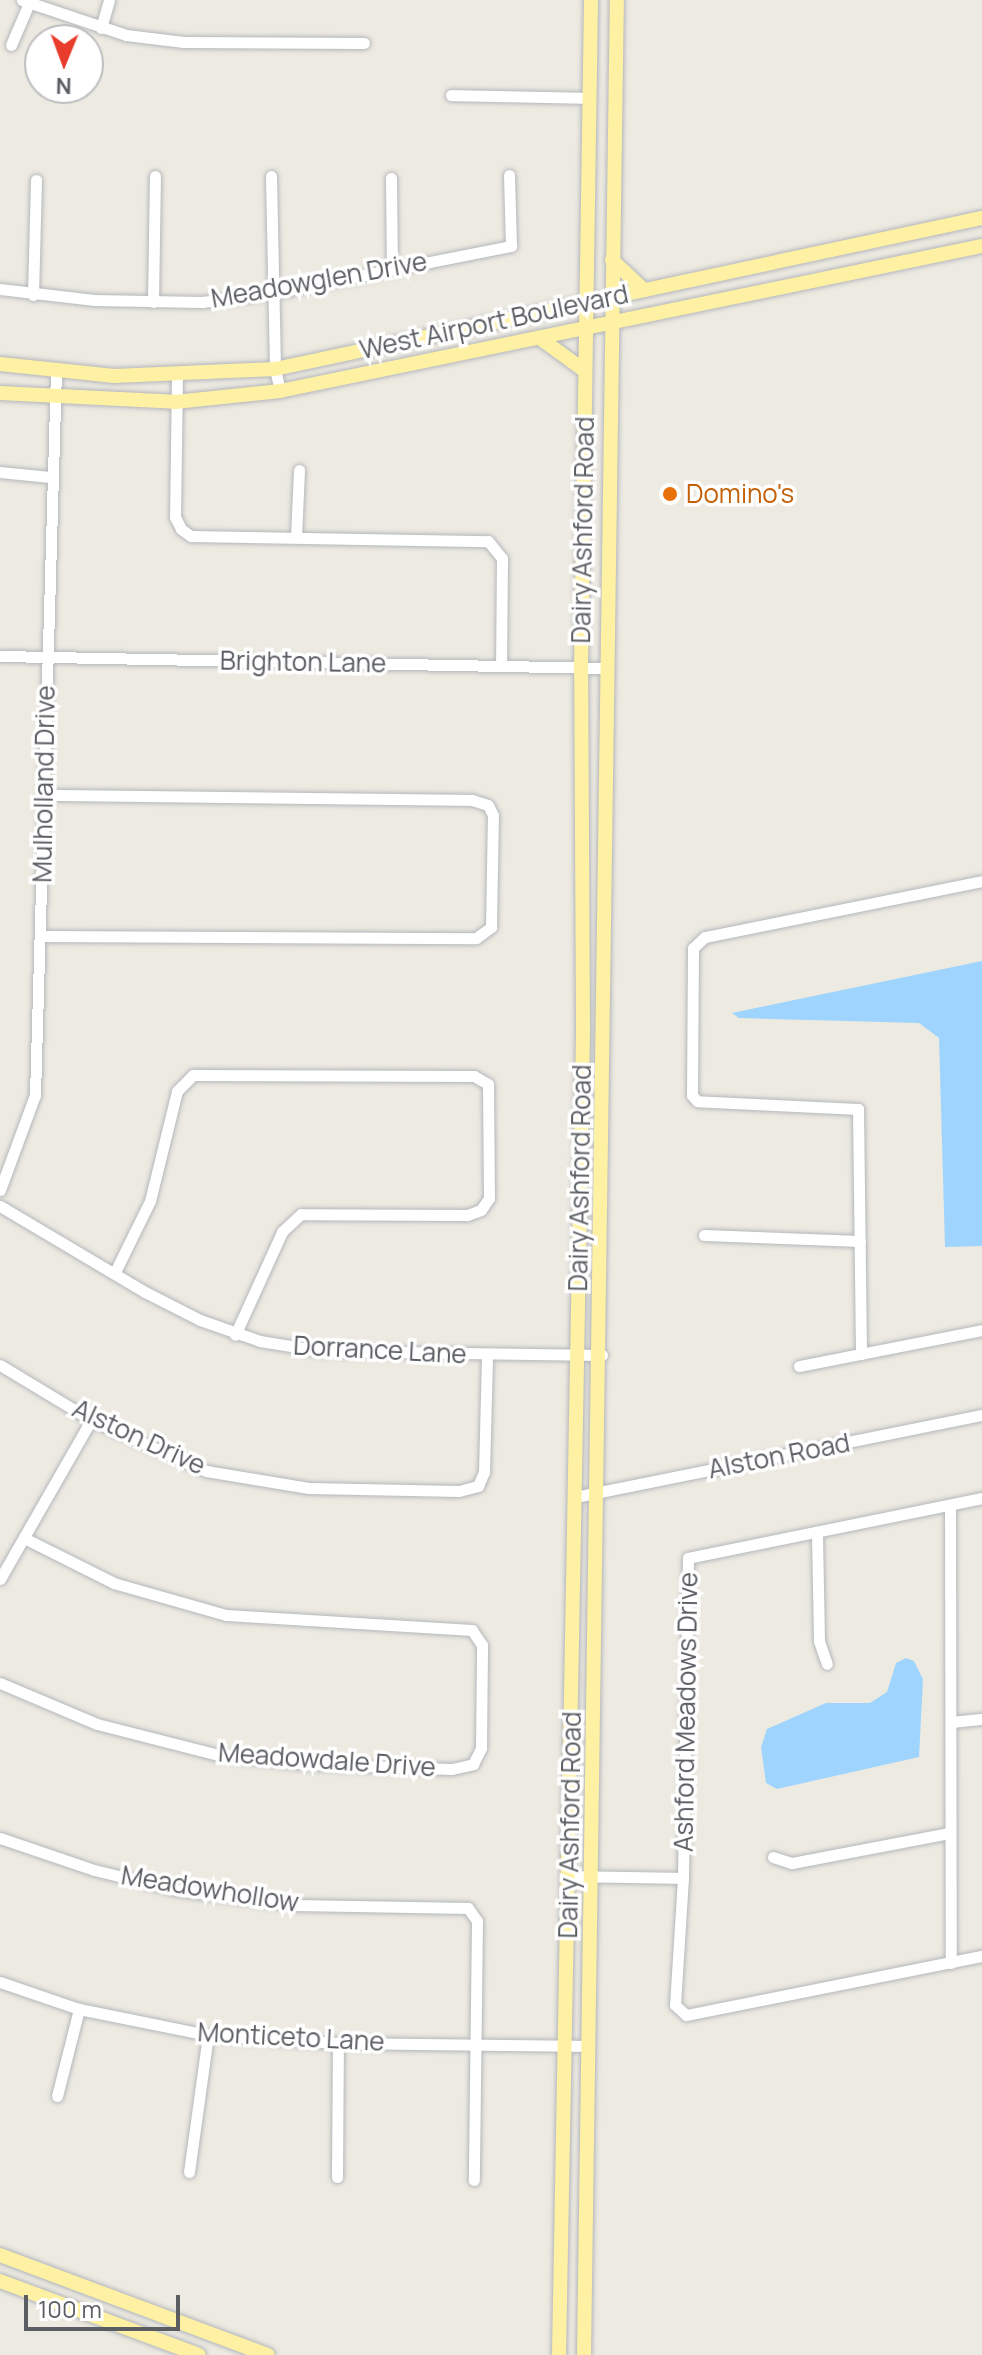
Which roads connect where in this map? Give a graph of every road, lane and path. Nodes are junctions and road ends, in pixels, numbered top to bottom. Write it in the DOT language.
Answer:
graph roads {
  1 [pos="109,0"];
  2 [pos="591,0"];
  3 [pos="617,0"];
  4 [pos="26,2"];
  5 [pos="89,24"];
  6 [pos="102,24"];
  7 [pos="104,29"];
  8 [pos="364,43"];
  9 [pos="11,45"];
  10 [pos="451,95"];
  11 [pos="589,98"];
  12 [pos="509,175"];
  13 [pos="155,176"];
  14 [pos="271,176"];
  15 [pos="391,178"];
  16 [pos="36,180"];
  17 [pos="982,218"];
  18 [pos="982,246"];
  19 [pos="612,260"];
  20 [pos="392,267"];
  21 [pos="0,289"];
  22 [pos="644,290"];
  23 [pos="273,293"];
  24 [pos="33,295"];
  25 [pos="611,297"];
  26 [pos="153,302"];
  27 [pos="586,302"];
  28 [pos="611,324"];
  29 [pos="586,329"];
  30 [pos="541,339"];
  31 [pos="0,364"];
  32 [pos="275,369"];
  33 [pos="585,371"];
  34 [pos="56,372"];
  35 [pos="177,376"];
  36 [pos="280,391"];
  37 [pos="0,393"];
  38 [pos="54,399"];
  39 [pos="175,402"];
  40 [pos="299,470"];
  41 [pos="0,472"];
  42 [pos="50,477"];
  43 [pos="296,537"];
  44 [pos="0,656"];
  45 [pos="46,656"];
  46 [pos="501,666"];
  47 [pos="581,667"];
  48 [pos="605,668"];
  49 [pos="44,795"];
  50 [pos="982,881"];
  51 [pos="42,936"];
  52 [pos="583,1028"];
  53 [pos="606,1029"];
  54 [pos="0,1190"];
  55 [pos="0,1206"];
  56 [pos="704,1235"];
  57 [pos="860,1241"];
  58 [pos="115,1272"];
  59 [pos="982,1330"];
  60 [pos="235,1335"];
  61 [pos="861,1354"];
  62 [pos="487,1355"];
  63 [pos="577,1355"];
  64 [pos="602,1355"];
  65 [pos="0,1365"];
  66 [pos="799,1366"];
  67 [pos="982,1415"];
  68 [pos="91,1420"];
  69 [pos="600,1493"];
  70 [pos="575,1497"];
  71 [pos="982,1498"];
  72 [pos="950,1505"];
  73 [pos="817,1535"];
  74 [pos="24,1538"];
  75 [pos="0,1579"];
  76 [pos="827,1664"];
  77 [pos="0,1683"];
  78 [pos="982,1719"];
  79 [pos="952,1722"];
  80 [pos="949,1833"];
  81 [pos="0,1838"];
  82 [pos="773,1857"];
  83 [pos="570,1876"];
  84 [pos="593,1876"];
  85 [pos="683,1878"];
  86 [pos="982,1956"];
  87 [pos="951,1963"];
  88 [pos="0,1982"];
  89 [pos="79,2009"];
  90 [pos="208,2035"];
  91 [pos="338,2043"];
  92 [pos="475,2043"];
  93 [pos="565,2046"];
  94 [pos="588,2046"];
  95 [pos="57,2096"];
  96 [pos="189,2172"];
  97 [pos="337,2177"];
  98 [pos="474,2180"];
  99 [pos="561,2243"];
  100 [pos="586,2244"];
  101 [pos="0,2255"];
  102 [pos="0,2281"];
  103 [pos="71,2281"];
  104 [pos="64,2305"];
  105 [pos="199,2355"];
  106 [pos="268,2355"];
  107 [pos="559,2355"];
  108 [pos="584,2355"];
  1 -- 6 [label="street"];
  2 -- 11 [label="main road, Dairy Ashford Road"];
  3 -- 19 [label="main road, Dairy Ashford Road"];
  4 -- 5 [label="street"];
  4 -- 9 [label="street"];
  7 -- 8 [label="street"];
  10 -- 11 [label="street"];
  11 -- 27 [label="main road, Dairy Ashford Road"];
  12 -- 20 [label="street, Meadowglen Drive"];
  13 -- 26 [label="street"];
  14 -- 23 [label="street"];
  15 -- 20 [label="street"];
  16 -- 24 [label="street"];
  17 -- 22 [label="main road, West Airport Boulevard"];
  18 -- 28 [label="main road, West Airport Boulevard"];
  19 -- 22 [label="main road"];
  19 -- 25 [label="main road, Dairy Ashford Road"];
  20 -- 23 [label="street, Meadowglen Drive"];
  21 -- 24 [label="street, Meadowglen Drive"];
  22 -- 25 [label="main road, West Airport Boulevard"];
  23 -- 26 [label="street, Meadowglen Drive"];
  23 -- 32 [label="street"];
  24 -- 26 [label="street, Meadowglen Drive"];
  25 -- 27 [label="main road, West Airport Boulevard"];
  25 -- 28 [label="main road, Dairy Ashford Road"];
  27 -- 29 [label="main road, Dairy Ashford Road"];
  27 -- 32 [label="main road, West Airport Boulevard"];
  28 -- 29 [label="main road, West Airport Boulevard"];
  28 -- 48 [label="main road, Dairy Ashford Road"];
  29 -- 30 [label="main road, West Airport Boulevard"];
  29 -- 33 [label="main road, Dairy Ashford Road"];
  30 -- 33 [label="main road"];
  30 -- 36 [label="main road, West Airport Boulevard"];
  31 -- 34 [label="main road, West Airport Boulevard"];
  32 -- 35 [label="main road, West Airport Boulevard"];
  32 -- 36 [label="street"];
  33 -- 47 [label="main road, Dairy Ashford Road"];
  34 -- 35 [label="main road, West Airport Boulevard"];
  34 -- 38 [label="street, Mulholland Drive"];
  35 -- 39 [label="street"];
  36 -- 39 [label="main road, West Airport Boulevard"];
  37 -- 38 [label="main road, West Airport Boulevard"];
  38 -- 39 [label="main road, West Airport Boulevard"];
  38 -- 42 [label="street, Mulholland Drive"];
  39 -- 43 [label="street"];
  40 -- 43 [label="street"];
  41 -- 42 [label="street"];
  42 -- 45 [label="street, Mulholland Drive"];
  43 -- 46 [label="street"];
  44 -- 45 [label="street, Brighton Lane"];
  45 -- 46 [label="street, Brighton Lane"];
  45 -- 49 [label="street, Mulholland Drive"];
  46 -- 47 [label="street, Brighton Lane"];
  47 -- 48 [label="street, Brighton Lane"];
  47 -- 52 [label="main road, Dairy Ashford Road"];
  48 -- 53 [label="main road, Dairy Ashford Road"];
  49 -- 51 [label="street, Mulholland Drive"];
  49 -- 51 [label="street"];
  50 -- 57 [label="street"];
  51 -- 54 [label="street, Mulholland Drive"];
  52 -- 53 [label="main road"];
  52 -- 63 [label="main road, Dairy Ashford Road"];
  53 -- 64 [label="main road, Dairy Ashford Road"];
  55 -- 58 [label="street, Dorrance Lane"];
  56 -- 57 [label="street"];
  57 -- 61 [label="street"];
  58 -- 60 [label="street, Dorrance Lane"];
  58 -- 60 [label="street"];
  59 -- 61 [label="street"];
  60 -- 62 [label="street, Dorrance Lane"];
  61 -- 66 [label="street"];
  62 -- 63 [label="street, Dorrance Lane"];
  62 -- 68 [label="street, Alston Drive"];
  63 -- 64 [label="street, Dorrance Lane"];
  63 -- 70 [label="main road, Dairy Ashford Road"];
  64 -- 69 [label="main road, Dairy Ashford Road"];
  65 -- 68 [label="street, Alston Drive"];
  67 -- 69 [label="street, Alston Road"];
  68 -- 74 [label="street"];
  69 -- 70 [label="street, Alston Road"];
  69 -- 84 [label="main road, Dairy Ashford Road"];
  70 -- 83 [label="main road, Dairy Ashford Road"];
  71 -- 72 [label="street, Ashford Meadows Drive"];
  72 -- 73 [label="street, Ashford Meadows Drive"];
  72 -- 79 [label="street"];
  73 -- 76 [label="street"];
  73 -- 85 [label="street, Ashford Meadows Drive"];
  74 -- 75 [label="street"];
  74 -- 77 [label="street, Meadowdale Drive"];
  78 -- 79 [label="street"];
  79 -- 80 [label="street"];
  80 -- 82 [label="street"];
  80 -- 87 [label="street"];
  81 -- 92 [label="street, Meadowhollow"];
  83 -- 84 [label="street"];
  83 -- 93 [label="main road, Dairy Ashford Road"];
  84 -- 85 [label="street"];
  84 -- 94 [label="main road, Dairy Ashford Road"];
  85 -- 87 [label="street"];
  86 -- 87 [label="street"];
  88 -- 89 [label="street, Monticeto Lane"];
  89 -- 90 [label="street, Monticeto Lane"];
  89 -- 95 [label="street"];
  90 -- 91 [label="street, Monticeto Lane"];
  90 -- 96 [label="street"];
  91 -- 92 [label="street, Monticeto Lane"];
  91 -- 97 [label="street"];
  92 -- 93 [label="street, Monticeto Lane"];
  92 -- 98 [label="street"];
  93 -- 94 [label="street, Monticeto Lane"];
  93 -- 99 [label="main road, Dairy Ashford Road"];
  94 -- 100 [label="main road, Dairy Ashford Road"];
  99 -- 100 [label="main road"];
  99 -- 107 [label="main road, Dairy Ashford Road"];
  100 -- 108 [label="main road, Dairy Ashford Road"];
  101 -- 103 [label="main road"];
  102 -- 104 [label="main road"];
  103 -- 104 [label="main road"];
  103 -- 106 [label="main road"];
  104 -- 105 [label="main road"];
}
